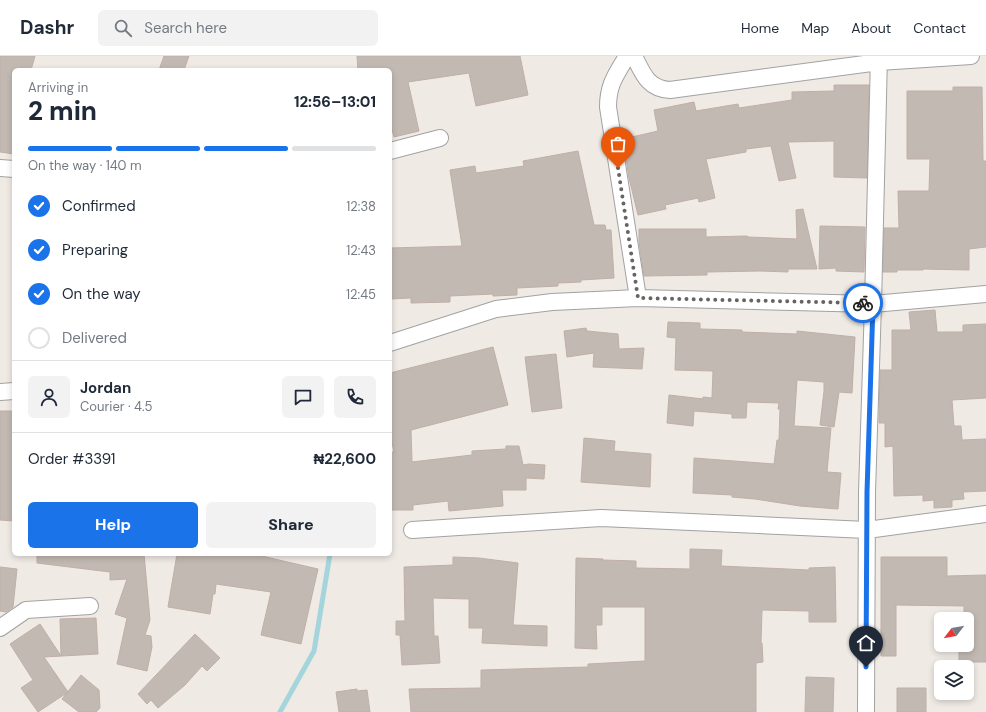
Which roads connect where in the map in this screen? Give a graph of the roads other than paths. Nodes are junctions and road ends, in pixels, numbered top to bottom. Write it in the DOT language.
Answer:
graph roads {
  1 [pos="627,56"];
  2 [pos="634,56"];
  3 [pos="971,56"];
  4 [pos="879,59"];
  5 [pos="440,138"];
  6 [pos="392,150"];
  7 [pos="0,168"];
  8 [pos="12,169"];
  9 [pos="986,294"];
  10 [pos="638,298"];
  11 [pos="873,304"];
  12 [pos="392,342"];
  13 [pos="12,391"];
  14 [pos="0,392"];
  15 [pos="986,514"];
  16 [pos="412,530"];
  17 [pos="867,530"];
  18 [pos="90,606"];
  19 [pos="0,628"];
  20 [pos="866,712"];
  1 -- 10 [label="street"];
  2 -- 4 [label="street"];
  3 -- 4 [label="street"];
  4 -- 11 [label="street"];
  5 -- 6 [label="street"];
  7 -- 8 [label="street"];
  9 -- 11 [label="street"];
  10 -- 11 [label="street"];
  10 -- 12 [label="street"];
  11 -- 17 [label="street"];
  13 -- 14 [label="street"];
  15 -- 17 [label="street"];
  16 -- 17 [label="street"];
  17 -- 20 [label="street"];
  18 -- 19 [label="street"];
}
